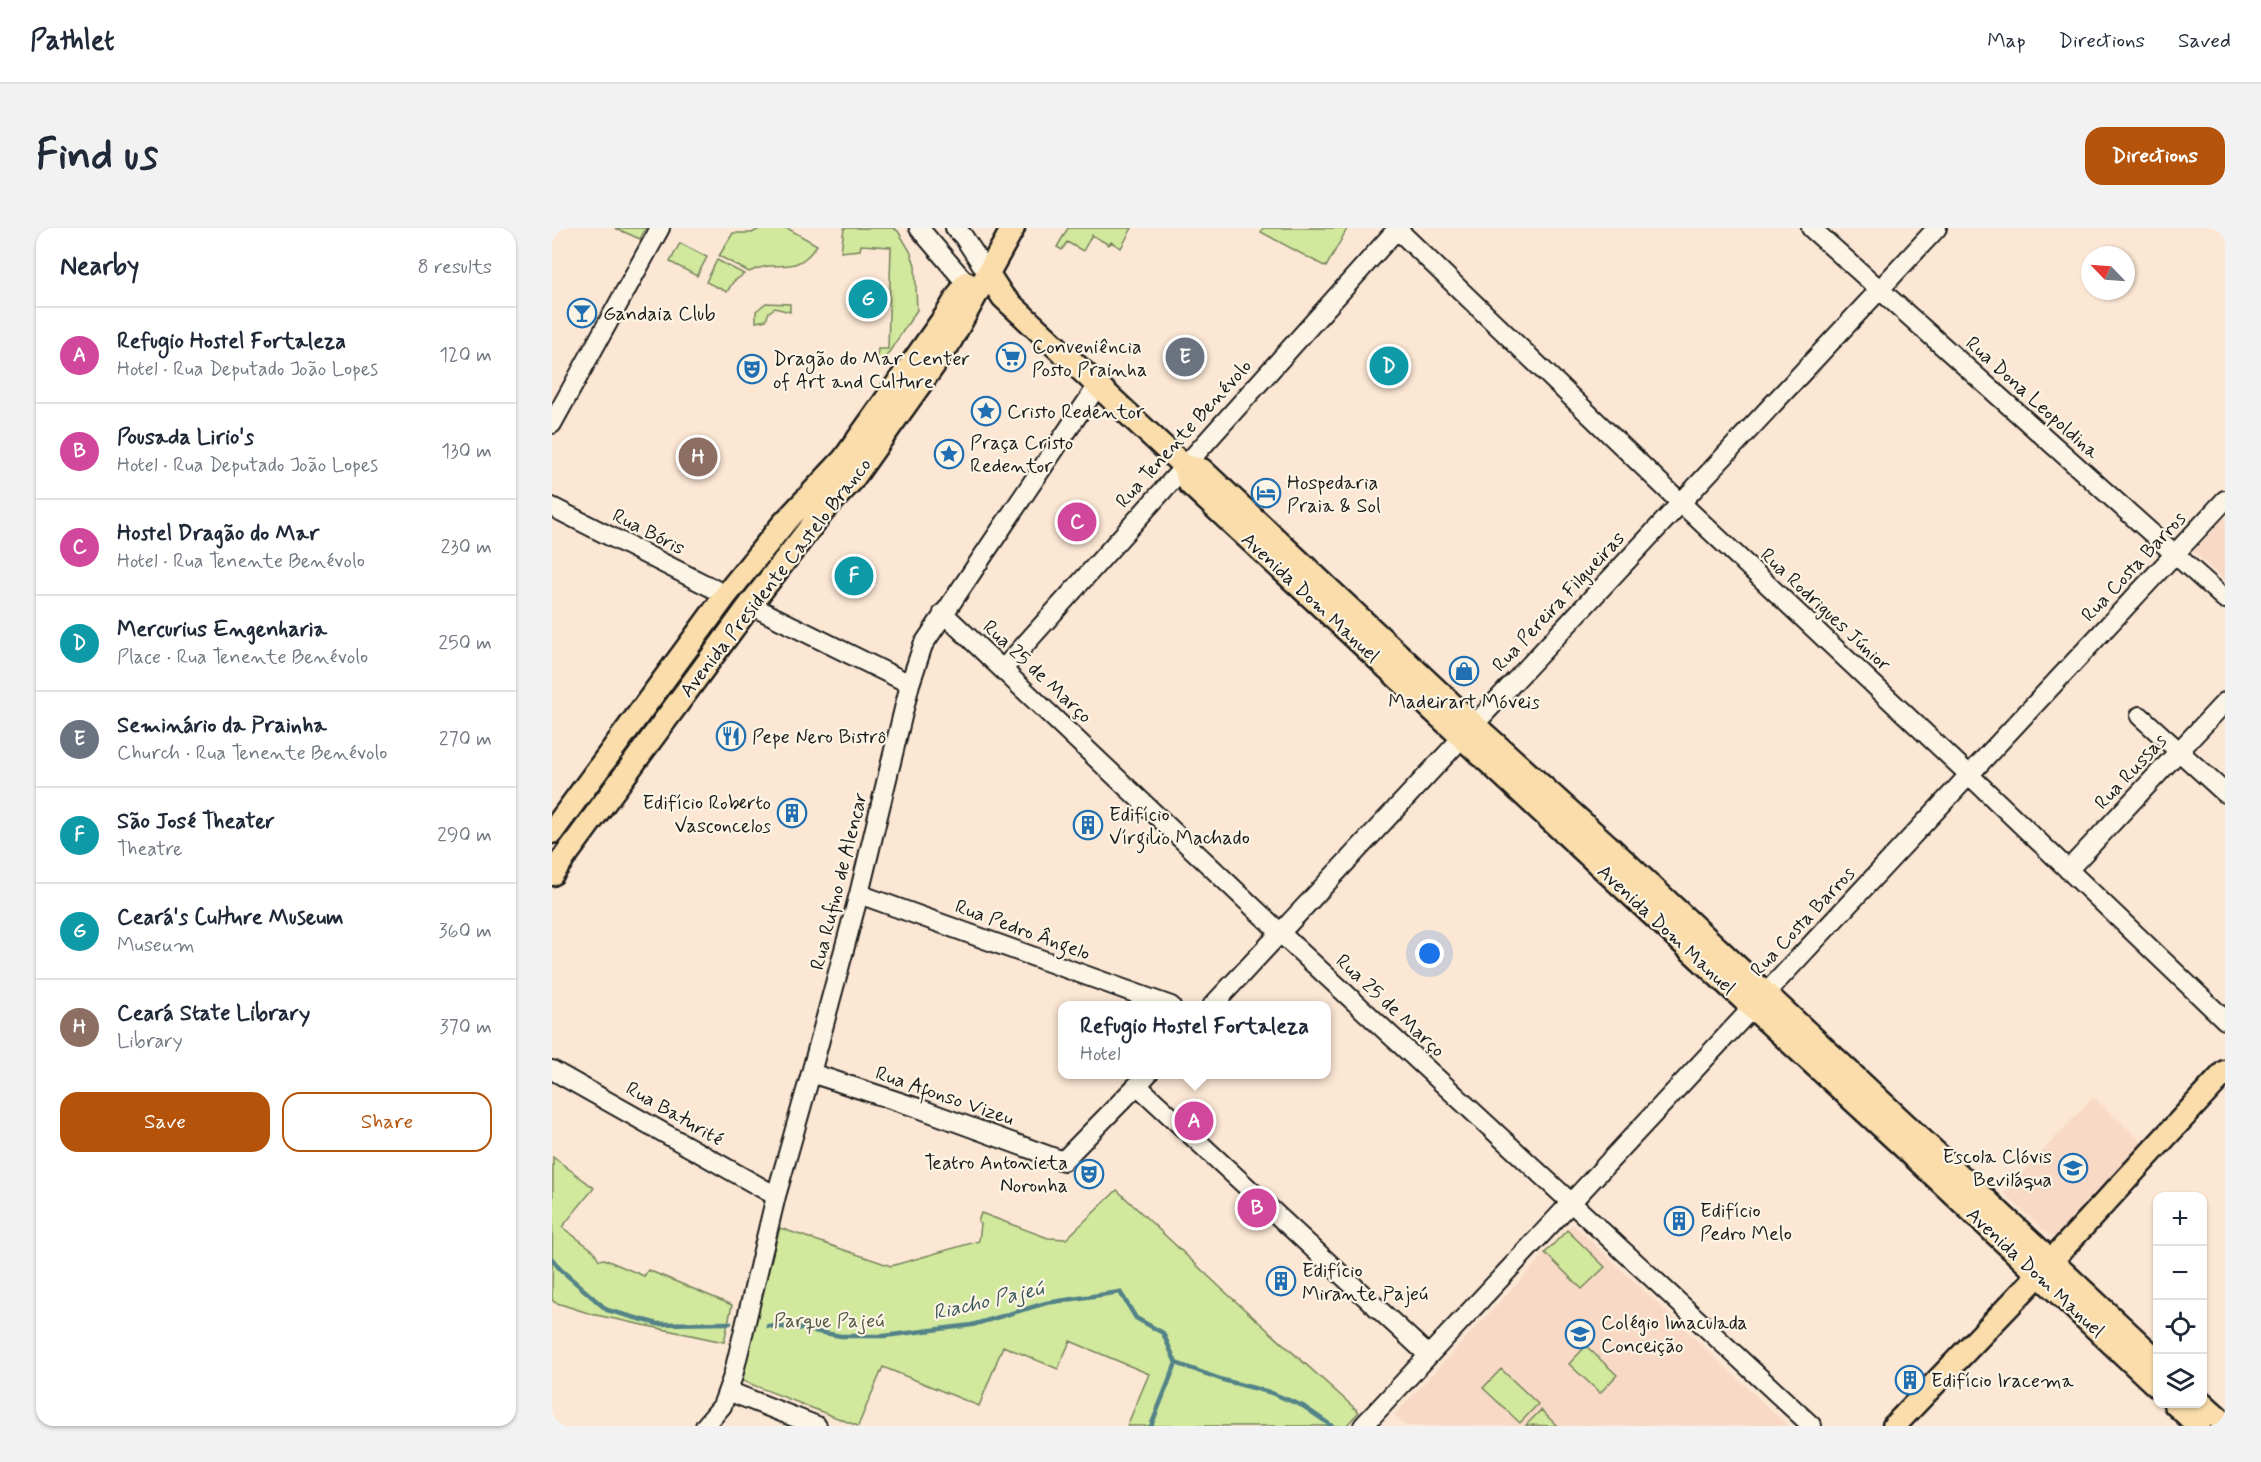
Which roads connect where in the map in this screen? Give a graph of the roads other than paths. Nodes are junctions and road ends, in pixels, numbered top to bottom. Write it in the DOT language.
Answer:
graph roads {
  1 [pos="660,228"];
  2 [pos="919,228"];
  3 [pos="956,228"];
  4 [pos="1013,228"];
  5 [pos="1397,228"];
  6 [pos="1811,228"];
  7 [pos="1937,228"];
  8 [pos="978,282"];
  9 [pos="1880,290"];
  10 [pos="1098,385"];
  11 [pos="552,424"];
  12 [pos="1184,466"];
  13 [pos="2225,500"];
  14 [pos="1681,503"];
  15 [pos="552,507"];
  16 [pos="2175,555"];
  17 [pos="726,595"];
  18 [pos="2225,599"];
  19 [pos="750,605"];
  20 [pos="943,613"];
  21 [pos="1003,669"];
  22 [pos="910,684"];
  23 [pos="2225,702"];
  24 [pos="2140,716"];
  25 [pos="1468,731"];
  26 [pos="2180,752"];
  27 [pos="1968,774"];
  28 [pos="2225,793"];
  29 [pos="552,832"];
  30 [pos="2068,870"];
  31 [pos="552,874"];
  32 [pos="859,894"];
  33 [pos="1279,931"];
  34 [pos="1161,1001"];
  35 [pos="1216,1001"];
  36 [pos="1759,1001"];
  37 [pos="2225,1020"];
  38 [pos="552,1070"];
  39 [pos="2225,1072"];
  40 [pos="811,1073"];
  41 [pos="1143,1080"];
  42 [pos="776,1196"];
  43 [pos="1572,1202"];
  44 [pos="2044,1268"];
  45 [pos="1428,1355"];
  46 [pos="2153,1358"];
  47 [pos="2153,1383"];
  48 [pos="728,1391"];
  49 [pos="2179,1408"];
  50 [pos="2207,1408"];
  51 [pos="1371,1423"];
  52 [pos="2225,1424"];
  53 [pos="705,1426"];
  54 [pos="817,1426"];
  55 [pos="1812,1426"];
  56 [pos="1894,1426"];
  57 [pos="2199,1426"];
  1 -- 11 [label="street"];
  2 -- 8 [label="street"];
  3 -- 8 [label="street"];
  4 -- 8 [label="main road"];
  5 -- 12 [label="street, Rua Tenente Benévolo"];
  5 -- 14 [label="street, Rua Rodrigues Júnior"];
  6 -- 9 [label="street, Rua Dona Leopoldina"];
  7 -- 9 [label="street, Rua Pereira Filgueiras"];
  8 -- 10 [label="main road, Avenida Dom Manuel"];
  8 -- 17 [label="main road, Avenida Presidente Castelo Branco"];
  8 -- 19 [label="main road, Avenida Presidente Castelo Branco"];
  9 -- 14 [label="street, Rua Pereira Filgueiras"];
  9 -- 16 [label="street, Rua Dona Leopoldina"];
  10 -- 12 [label="main road, Avenida Dom Manuel"];
  10 -- 20 [label="street, Rua Rufino de Alencar"];
  12 -- 21 [label="street, Rua Tenente Benévolo"];
  12 -- 25 [label="main road, Avenida Dom Manuel"];
  13 -- 16 [label="street, Rua Costa Barros"];
  14 -- 25 [label="street, Rua Pereira Filgueiras"];
  14 -- 27 [label="street, Rua Rodrigues Júnior"];
  15 -- 17 [label="street, Rua Bóris"];
  16 -- 18 [label="street, Rua Dona Leopoldina"];
  16 -- 27 [label="street, Rua Costa Barros"];
  17 -- 29 [label="main road, Avenida Presidente Castelo Branco"];
  19 -- 22 [label="street"];
  19 -- 31 [label="main road, Avenida Presidente Castelo Branco"];
  20 -- 21 [label="street, Rua 25 de Março"];
  20 -- 22 [label="street, Rua Rufino de Alencar"];
  21 -- 33 [label="street, Rua 25 de Março"];
  22 -- 32 [label="street, Rua Rufino de Alencar"];
  23 -- 26 [label="street, Rua Russas"];
  24 -- 26 [label="street"];
  25 -- 33 [label="street, Rua Pereira Filgueiras"];
  25 -- 36 [label="main road, Avenida Dom Manuel"];
  26 -- 28 [label="street"];
  26 -- 30 [label="street, Rua Russas"];
  27 -- 30 [label="street, Rua Rodrigues Júnior"];
  27 -- 36 [label="street, Rua Costa Barros"];
  30 -- 37 [label="street, Rua Rodrigues Júnior"];
  32 -- 34 [label="street, Rua Pedro Ângelo"];
  32 -- 40 [label="street, Rua Rufino de Alencar"];
  33 -- 35 [label="street, Rua Pereira Filgueiras"];
  33 -- 43 [label="street, Rua 25 de Março"];
  36 -- 43 [label="street, Rua Costa Barros"];
  36 -- 44 [label="main road, Avenida Dom Manuel"];
  38 -- 42 [label="street, Rua Baturité"];
  39 -- 44 [label="main road"];
  40 -- 41 [label="street, Rua Afonso Vizeu"];
  40 -- 42 [label="street, Rua Rufino de Alencar"];
  41 -- 45 [label="street"];
  42 -- 48 [label="street, Rua Rufino de Alencar"];
  43 -- 45 [label="street, Rua Costa Barros"];
  43 -- 55 [label="street, Rua 25 de Março"];
  44 -- 46 [label="main road, Avenida Dom Manuel"];
  44 -- 47 [label="main road, Avenida Dom Manuel"];
  44 -- 56 [label="main road"];
  45 -- 51 [label="street, Rua Costa Barros"];
  48 -- 53 [label="street, Rua Rufino de Alencar"];
  48 -- 54 [label="street"];
  49 -- 57 [label="main road"];
  50 -- 52 [label="main road"];
}
